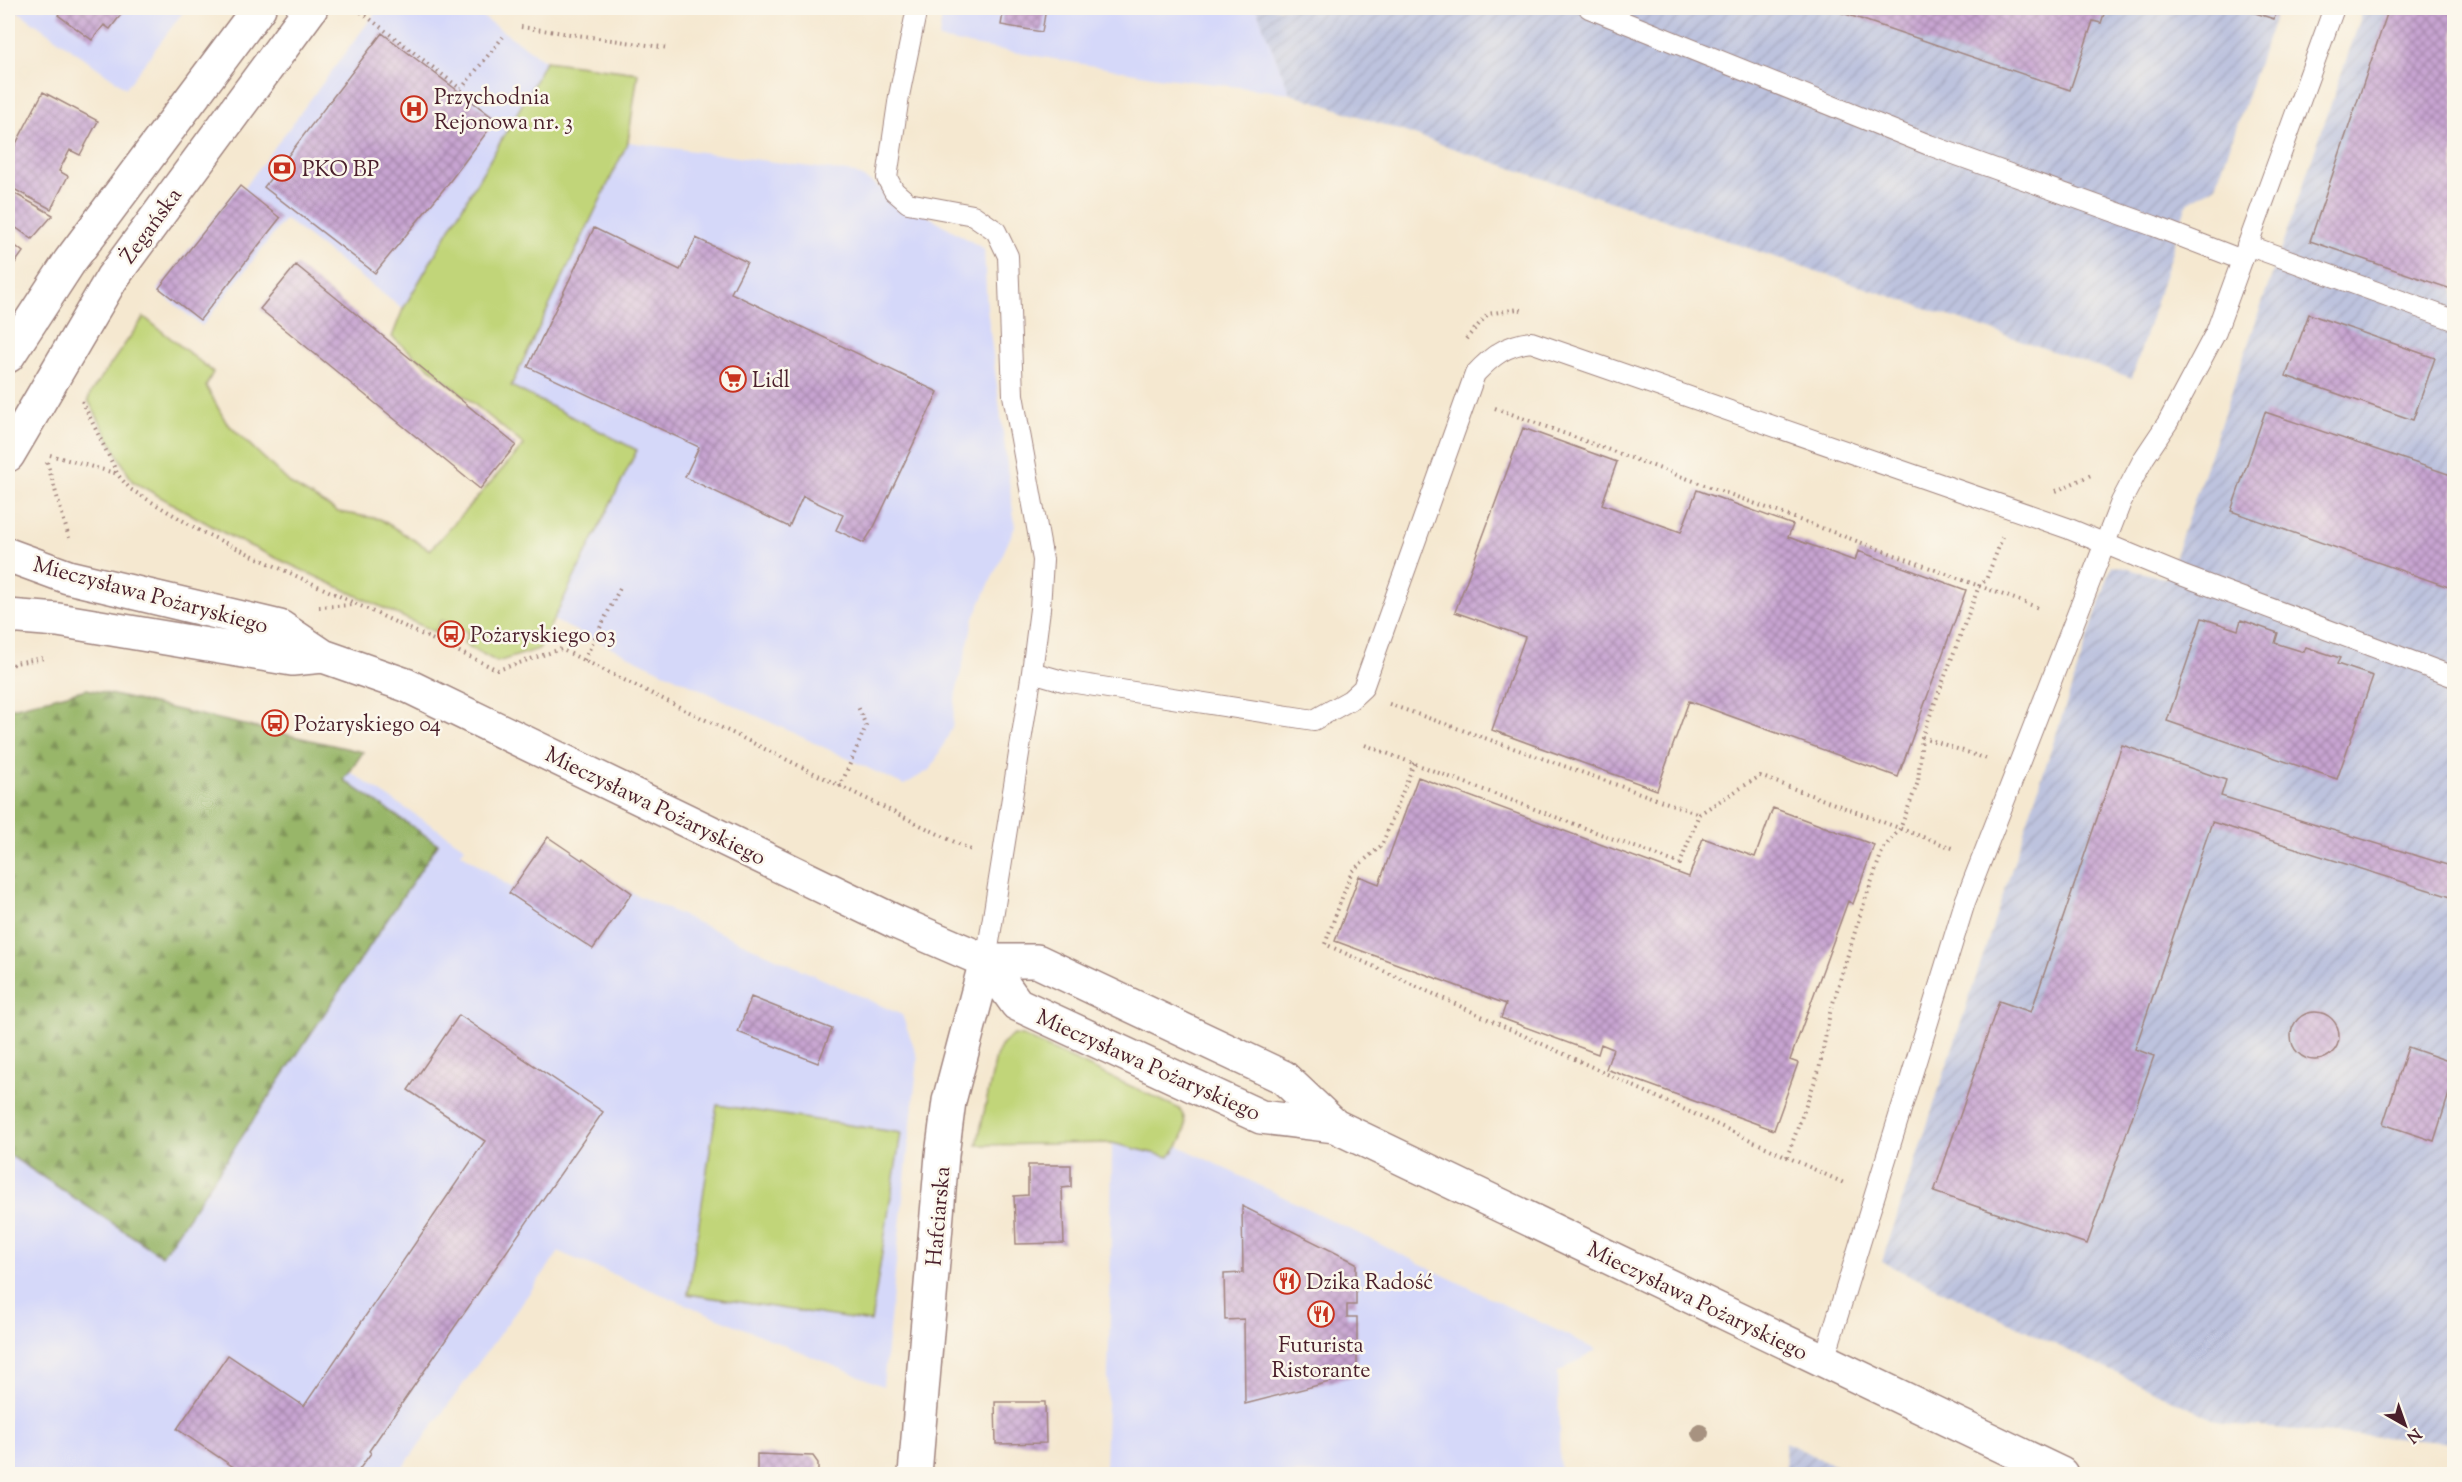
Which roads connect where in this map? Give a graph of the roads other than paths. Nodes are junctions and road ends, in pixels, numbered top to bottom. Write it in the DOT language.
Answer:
graph roads {
  1 [pos="259,8"];
  2 [pos="310,8"];
  3 [pos="917,8"];
  4 [pos="1589,8"];
  5 [pos="2334,8"];
  6 [pos="2245,252"];
  7 [pos="2454,320"];
  8 [pos="8,356"];
  9 [pos="8,455"];
  10 [pos="2103,543"];
  11 [pos="8,555"];
  12 [pos="8,616"];
  13 [pos="323,656"];
  14 [pos="1032,672"];
  15 [pos="2454,677"];
  16 [pos="986,962"];
  17 [pos="1335,1126"];
  18 [pos="1824,1360"];
  19 [pos="915,1474"];
  20 [pos="2061,1474"];
  1 -- 8 [label="street, Żegańska"];
  2 -- 9 [label="street, Żegańska"];
  3 -- 14 [label="lane"];
  4 -- 6 [label="lane"];
  5 -- 6 [label="lane"];
  6 -- 7 [label="lane"];
  6 -- 10 [label="lane"];
  10 -- 14 [label="lane"];
  10 -- 15 [label="lane"];
  10 -- 18 [label="lane"];
  11 -- 13 [label="street, Mieczysława Pożaryskiego"];
  12 -- 13 [label="street, Mieczysława Pożaryskiego"];
  13 -- 16 [label="street, Mieczysława Pożaryskiego"];
  14 -- 16 [label="lane"];
  16 -- 17 [label="street, Mieczysława Pożaryskiego"];
  16 -- 17 [label="street, Mieczysława Pożaryskiego"];
  16 -- 19 [label="street, Hafciarska"];
  17 -- 18 [label="street, Mieczysława Pożaryskiego"];
  18 -- 20 [label="street, Mieczysława Pożaryskiego"];
}
